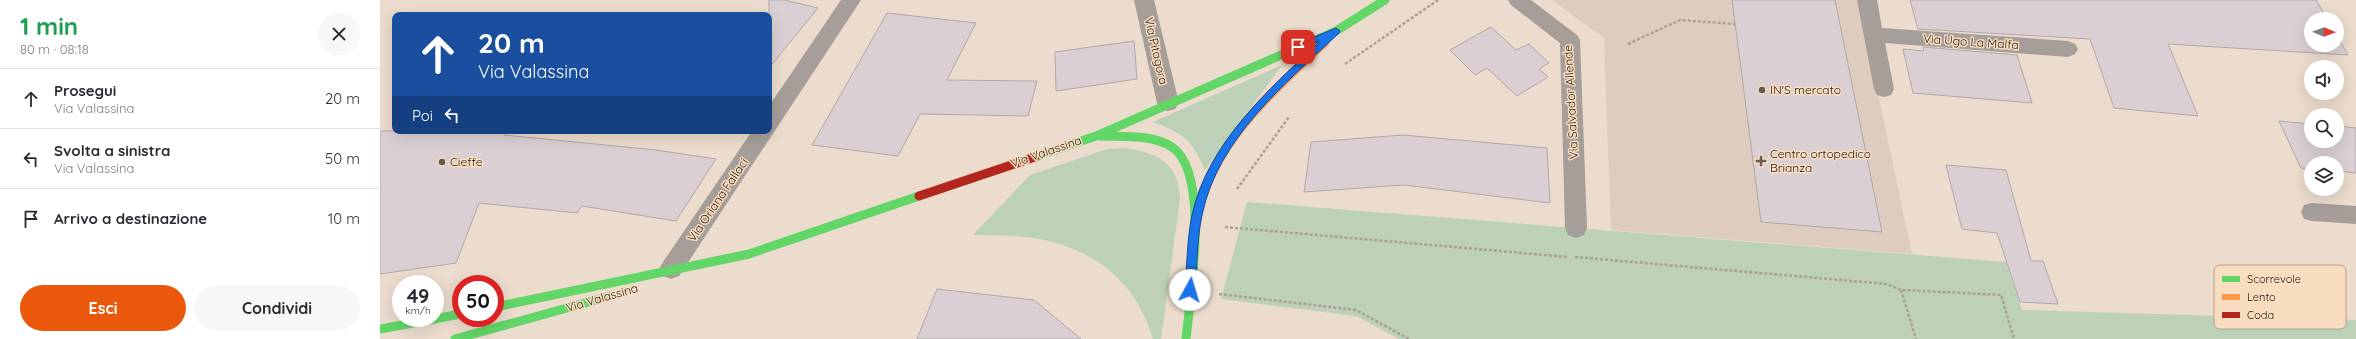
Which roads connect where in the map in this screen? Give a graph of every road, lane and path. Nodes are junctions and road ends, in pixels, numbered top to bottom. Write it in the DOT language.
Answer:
graph roads {
  1 [pos="851,0"];
  2 [pos="1144,0"];
  3 [pos="1385,0"];
  4 [pos="1438,0"];
  5 [pos="1518,0"];
  6 [pos="1867,0"];
  7 [pos="1735,24"];
  8 [pos="1336,31"];
  9 [pos="1873,35"];
  10 [pos="1628,44"];
  11 [pos="2068,49"];
  12 [pos="1340,68"];
  13 [pos="1884,89"];
  14 [pos="1168,103"];
  15 [pos="1292,113"];
  16 [pos="772,118"];
  17 [pos="762,134"];
  18 [pos="1096,136"];
  19 [pos="1236,192"];
  20 [pos="2312,212"];
  21 [pos="1197,215"];
  22 [pos="2356,215"];
  23 [pos="1225,220"];
  24 [pos="1222,227"];
  25 [pos="1576,228"];
  26 [pos="1222,234"];
  27 [pos="749,254"];
  28 [pos="671,269"];
  29 [pos="639,287"];
  30 [pos="1901,290"];
  31 [pos="1214,293"];
  32 [pos="617,294"];
  33 [pos="504,305"];
  34 [pos="452,316"];
  35 [pos="380,329"];
  36 [pos="455,339"];
  37 [pos="1186,339"];
  38 [pos="1409,339"];
  39 [pos="1916,339"];
  40 [pos="2014,339"];
  1 -- 16 [label="street"];
  2 -- 14 [label="street, Via Pitagora"];
  3 -- 8 [label="main road, Via Valassina"];
  4 -- 12 [label="path"];
  5 -- 25 [label="street, Via Salvador Allende"];
  6 -- 9 [label="street"];
  7 -- 10 [label="path"];
  8 -- 14 [label="main road, Via Valassina"];
  8 -- 21 [label="main road, Via Valassina"];
  9 -- 11 [label="street, Via Ugo La Malfa"];
  9 -- 13 [label="street"];
  14 -- 18 [label="main road, Via Valassina"];
  15 -- 19 [label="path"];
  17 -- 28 [label="street, Via Oriana Fallaci"];
  18 -- 21 [label="main road"];
  18 -- 27 [label="main road, Via Valassina"];
  20 -- 22 [label="street"];
  21 -- 37 [label="main road"];
  23 -- 24 [label="path"];
  24 -- 26 [label="path"];
  24 -- 30 [label="path"];
  27 -- 28 [label="main road, Via Valassina"];
  27 -- 29 [label="main road, Via Valassina"];
  28 -- 33 [label="main road, Via Valassina"];
  30 -- 39 [label="path"];
  30 -- 40 [label="path"];
  31 -- 38 [label="path"];
  32 -- 36 [label="main road, Via Valassina"];
  34 -- 35 [label="main road"];
}
